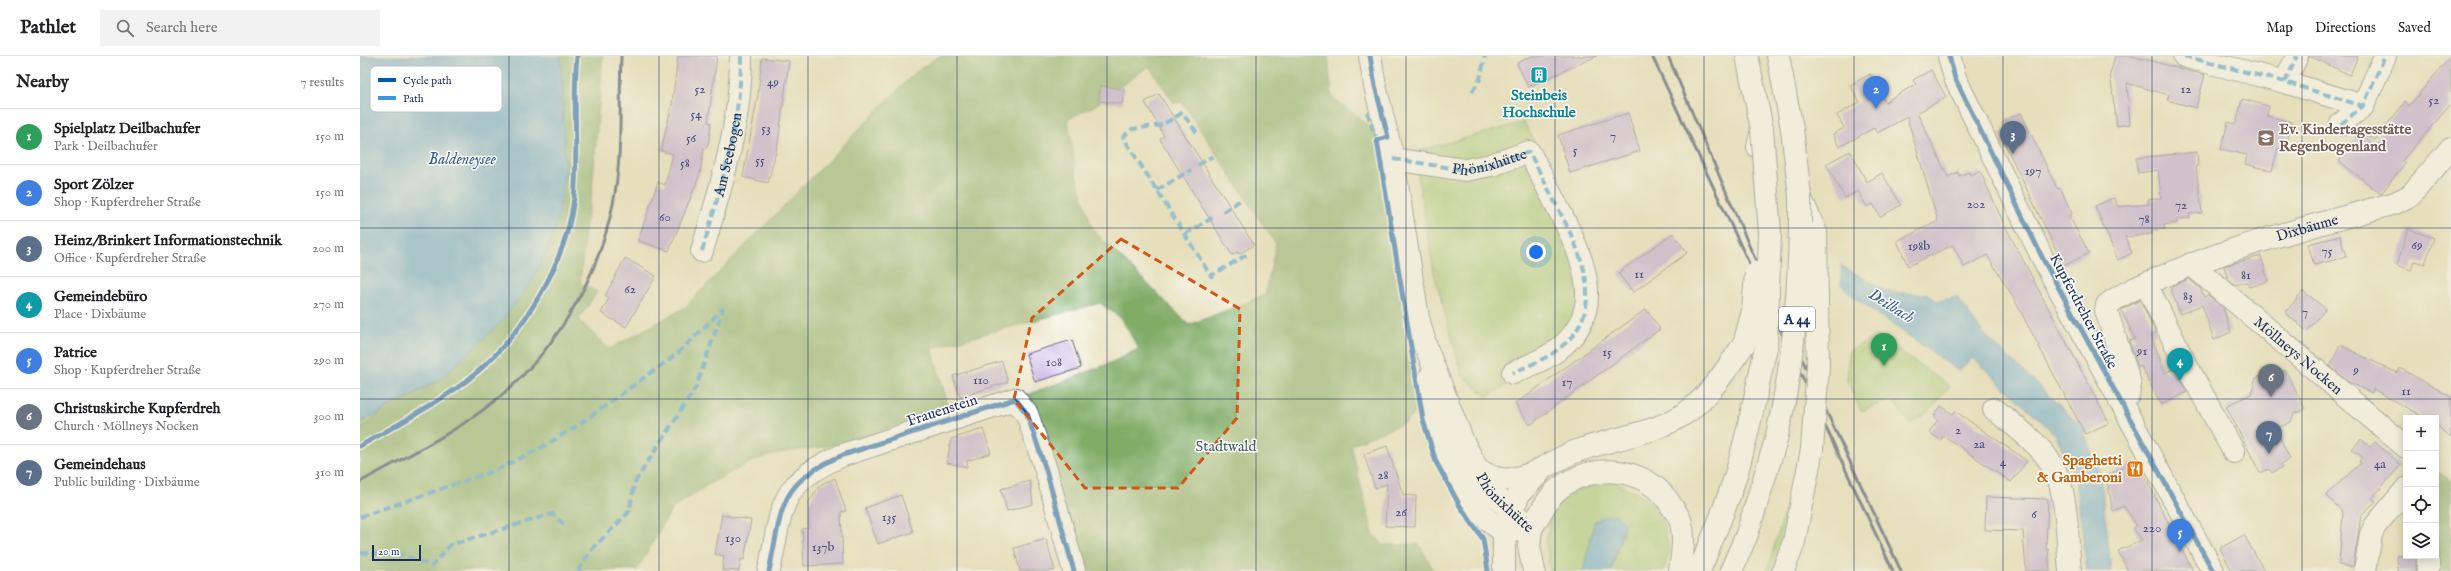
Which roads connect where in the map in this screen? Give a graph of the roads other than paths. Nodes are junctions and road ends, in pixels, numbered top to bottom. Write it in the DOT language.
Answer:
graph roads {
  1 [pos="740,56"];
  2 [pos="1370,56"];
  3 [pos="1747,56"];
  4 [pos="1778,56"];
  5 [pos="1949,56"];
  6 [pos="2184,56"];
  7 [pos="2297,56"];
  8 [pos="2385,56"];
  9 [pos="2285,82"];
  10 [pos="2363,106"];
  11 [pos="2341,124"];
  12 [pos="1762,129"];
  13 [pos="2451,148"];
  14 [pos="1393,159"];
  15 [pos="1800,196"];
  16 [pos="702,251"];
  17 [pos="2191,264"];
  18 [pos="2146,284"];
  19 [pos="1426,347"];
  20 [pos="1513,373"];
  21 [pos="2120,402"];
  22 [pos="1994,409"];
  23 [pos="2403,444"];
  24 [pos="2234,452"];
  25 [pos="1477,469"];
  26 [pos="1541,471"];
  27 [pos="2403,492"];
  28 [pos="1511,512"];
  29 [pos="1531,529"];
  30 [pos="1504,532"];
  31 [pos="2428,559"];
  32 [pos="769,571"];
  33 [pos="1074,571"];
  34 [pos="1504,571"];
  35 [pos="1534,571"];
  36 [pos="1680,571"];
  37 [pos="1699,571"];
  38 [pos="1731,571"];
  39 [pos="1783,571"];
  40 [pos="2070,571"];
  41 [pos="2213,571"];
  42 [pos="2364,571"];
  43 [pos="2428,571"];
  1 -- 16 [label="main road, Am Seebogen"];
  2 -- 14 [label="main road, Phönixhütte"];
  3 -- 12 [label="main road, A 44"];
  4 -- 15 [label="main road, A 44"];
  5 -- 21 [label="main road, Kupferdreher Straße"];
  6 -- 9 [label="main road"];
  7 -- 9 [label="main road"];
  8 -- 10 [label="main road"];
  9 -- 10 [label="main road"];
  10 -- 11 [label="main road"];
  12 -- 26 [label="main road, bridge"];
  12 -- 37 [label="main road, A 44, bridge"];
  13 -- 17 [label="main road, Dixbäume"];
  14 -- 19 [label="main road, Phönixhütte"];
  14 -- 20 [label="main road, Phönixhütte"];
  15 -- 38 [label="main road, A 44, bridge"];
  15 -- 39 [label="main road, bridge"];
  17 -- 18 [label="main road, Dixbäume"];
  17 -- 23 [label="main road, Möllneys Nocken"];
  18 -- 21 [label="main road, Dixbäume"];
  18 -- 24 [label="main road"];
  19 -- 25 [label="main road, Phönixhütte"];
  19 -- 30 [label="main road, Phönixhütte"];
  21 -- 41 [label="main road, Kupferdreher Straße"];
  22 -- 40 [label="main road"];
  25 -- 26 [label="main road"];
  25 -- 28 [label="main road, Phönixhütte"];
  26 -- 28 [label="main road"];
  27 -- 42 [label="main road"];
  28 -- 29 [label="main road, Phönixhütte"];
  28 -- 30 [label="main road"];
  29 -- 30 [label="main road, Phönixhütte"];
  29 -- 35 [label="main road"];
  29 -- 36 [label="main road"];
  30 -- 34 [label="main road"];
  31 -- 43 [label="main road"];
  32 -- 33 [label="main road, Frauenstein"];
}
